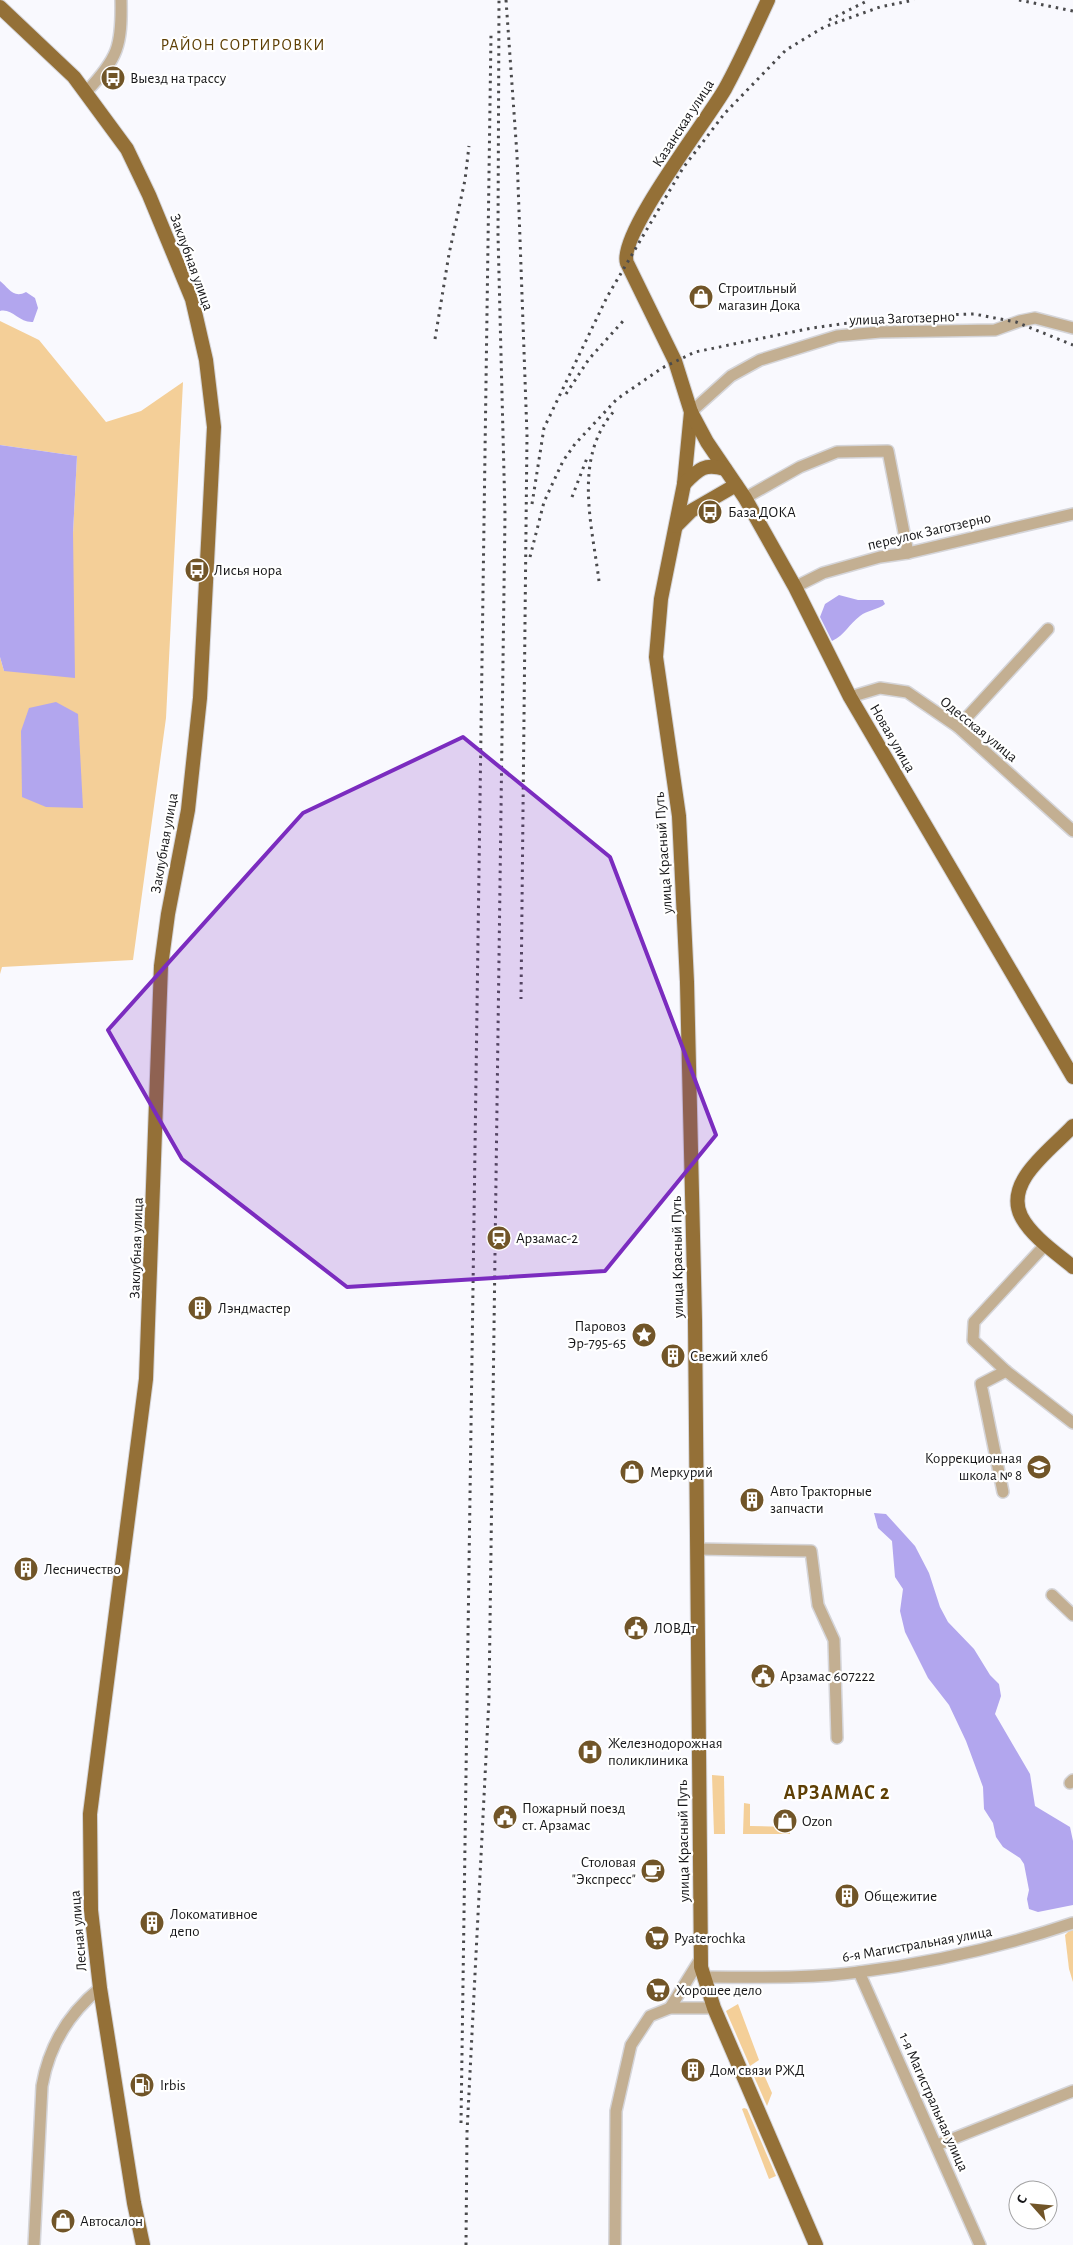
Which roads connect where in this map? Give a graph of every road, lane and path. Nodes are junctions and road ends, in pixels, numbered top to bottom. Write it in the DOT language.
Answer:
graph roads {
  1 [pos="121,0"];
  2 [pos="768,0"];
  3 [pos="0,7"];
  4 [pos="87,91"];
  5 [pos="627,263"];
  6 [pos="1073,328"];
  7 [pos="691,412"];
  8 [pos="725,469"];
  9 [pos="684,484"];
  10 [pos="736,485"];
  11 [pos="745,498"];
  12 [pos="1073,514"];
  13 [pos="676,526"];
  14 [pos="908,553"];
  15 [pos="794,586"];
  16 [pos="1048,629"];
  17 [pos="850,697"];
  18 [pos="958,727"];
  19 [pos="1073,831"];
  20 [pos="1073,1077"];
  21 [pos="1073,1126"];
  22 [pos="1046,1244"];
  23 [pos="1073,1267"];
  24 [pos="1006,1371"];
  25 [pos="1073,1423"];
  26 [pos="1003,1492"];
  27 [pos="696,1549"];
  28 [pos="1052,1595"];
  29 [pos="1073,1615"];
  30 [pos="114,1626"];
  31 [pos="837,1738"];
  32 [pos="1073,1923"];
  33 [pos="700,1958"];
  34 [pos="858,1972"];
  35 [pos="704,1977"];
  36 [pos="100,1988"];
  37 [pos="670,2008"];
  38 [pos="714,2008"];
  39 [pos="1073,2091"];
  40 [pos="937,2145"];
  41 [pos="34,2245"];
  42 [pos="143,2245"];
  43 [pos="615,2245"];
  44 [pos="816,2245"];
  45 [pos="980,2245"];
  1 -- 4 [label="street"];
  2 -- 5 [label="main road, Казанская улица"];
  3 -- 4 [label="main road, Заклубная улица"];
  4 -- 30 [label="main road, Заклубная улица"];
  5 -- 7 [label="main road, улица Красный Путь"];
  6 -- 7 [label="street, улица Заготзерно"];
  7 -- 8 [label="main road, Новая улица"];
  7 -- 9 [label="main road, улица Красный Путь"];
  8 -- 9 [label="main road"];
  8 -- 10 [label="main road, Новая улица"];
  9 -- 13 [label="main road, улица Красный Путь"];
  10 -- 11 [label="main road, Новая улица"];
  10 -- 13 [label="main road"];
  11 -- 14 [label="street"];
  11 -- 15 [label="main road, Новая улица"];
  12 -- 14 [label="street, переулок Заготзерно"];
  13 -- 27 [label="main road, улица Красный Путь"];
  14 -- 15 [label="street, переулок Заготзерно"];
  15 -- 17 [label="main road, Новая улица"];
  16 -- 18 [label="street"];
  17 -- 18 [label="street, Одесская улица"];
  17 -- 20 [label="main road, Новая улица"];
  18 -- 19 [label="street, Одесская улица"];
  21 -- 22 [label="main road"];
  22 -- 23 [label="main road"];
  22 -- 24 [label="street"];
  24 -- 25 [label="street"];
  24 -- 26 [label="street"];
  27 -- 31 [label="street"];
  27 -- 33 [label="main road, улица Красный Путь"];
  28 -- 29 [label="street"];
  30 -- 36 [label="main road, Лесная улица"];
  32 -- 34 [label="street, 6-я Магистральная улица"];
  33 -- 35 [label="main road, улица Красный Путь"];
  33 -- 37 [label="street"];
  34 -- 35 [label="street, 6-я Магистральная улица"];
  34 -- 40 [label="street, 1-я Магистральная улица"];
  35 -- 38 [label="main road, улица Красный Путь"];
  36 -- 41 [label="street, Лесная улица"];
  36 -- 42 [label="main road"];
  37 -- 38 [label="street"];
  37 -- 43 [label="street"];
  38 -- 44 [label="main road, улица Красный Путь"];
  39 -- 40 [label="street"];
  40 -- 45 [label="street, 1-я Магистральная улица"];
}
